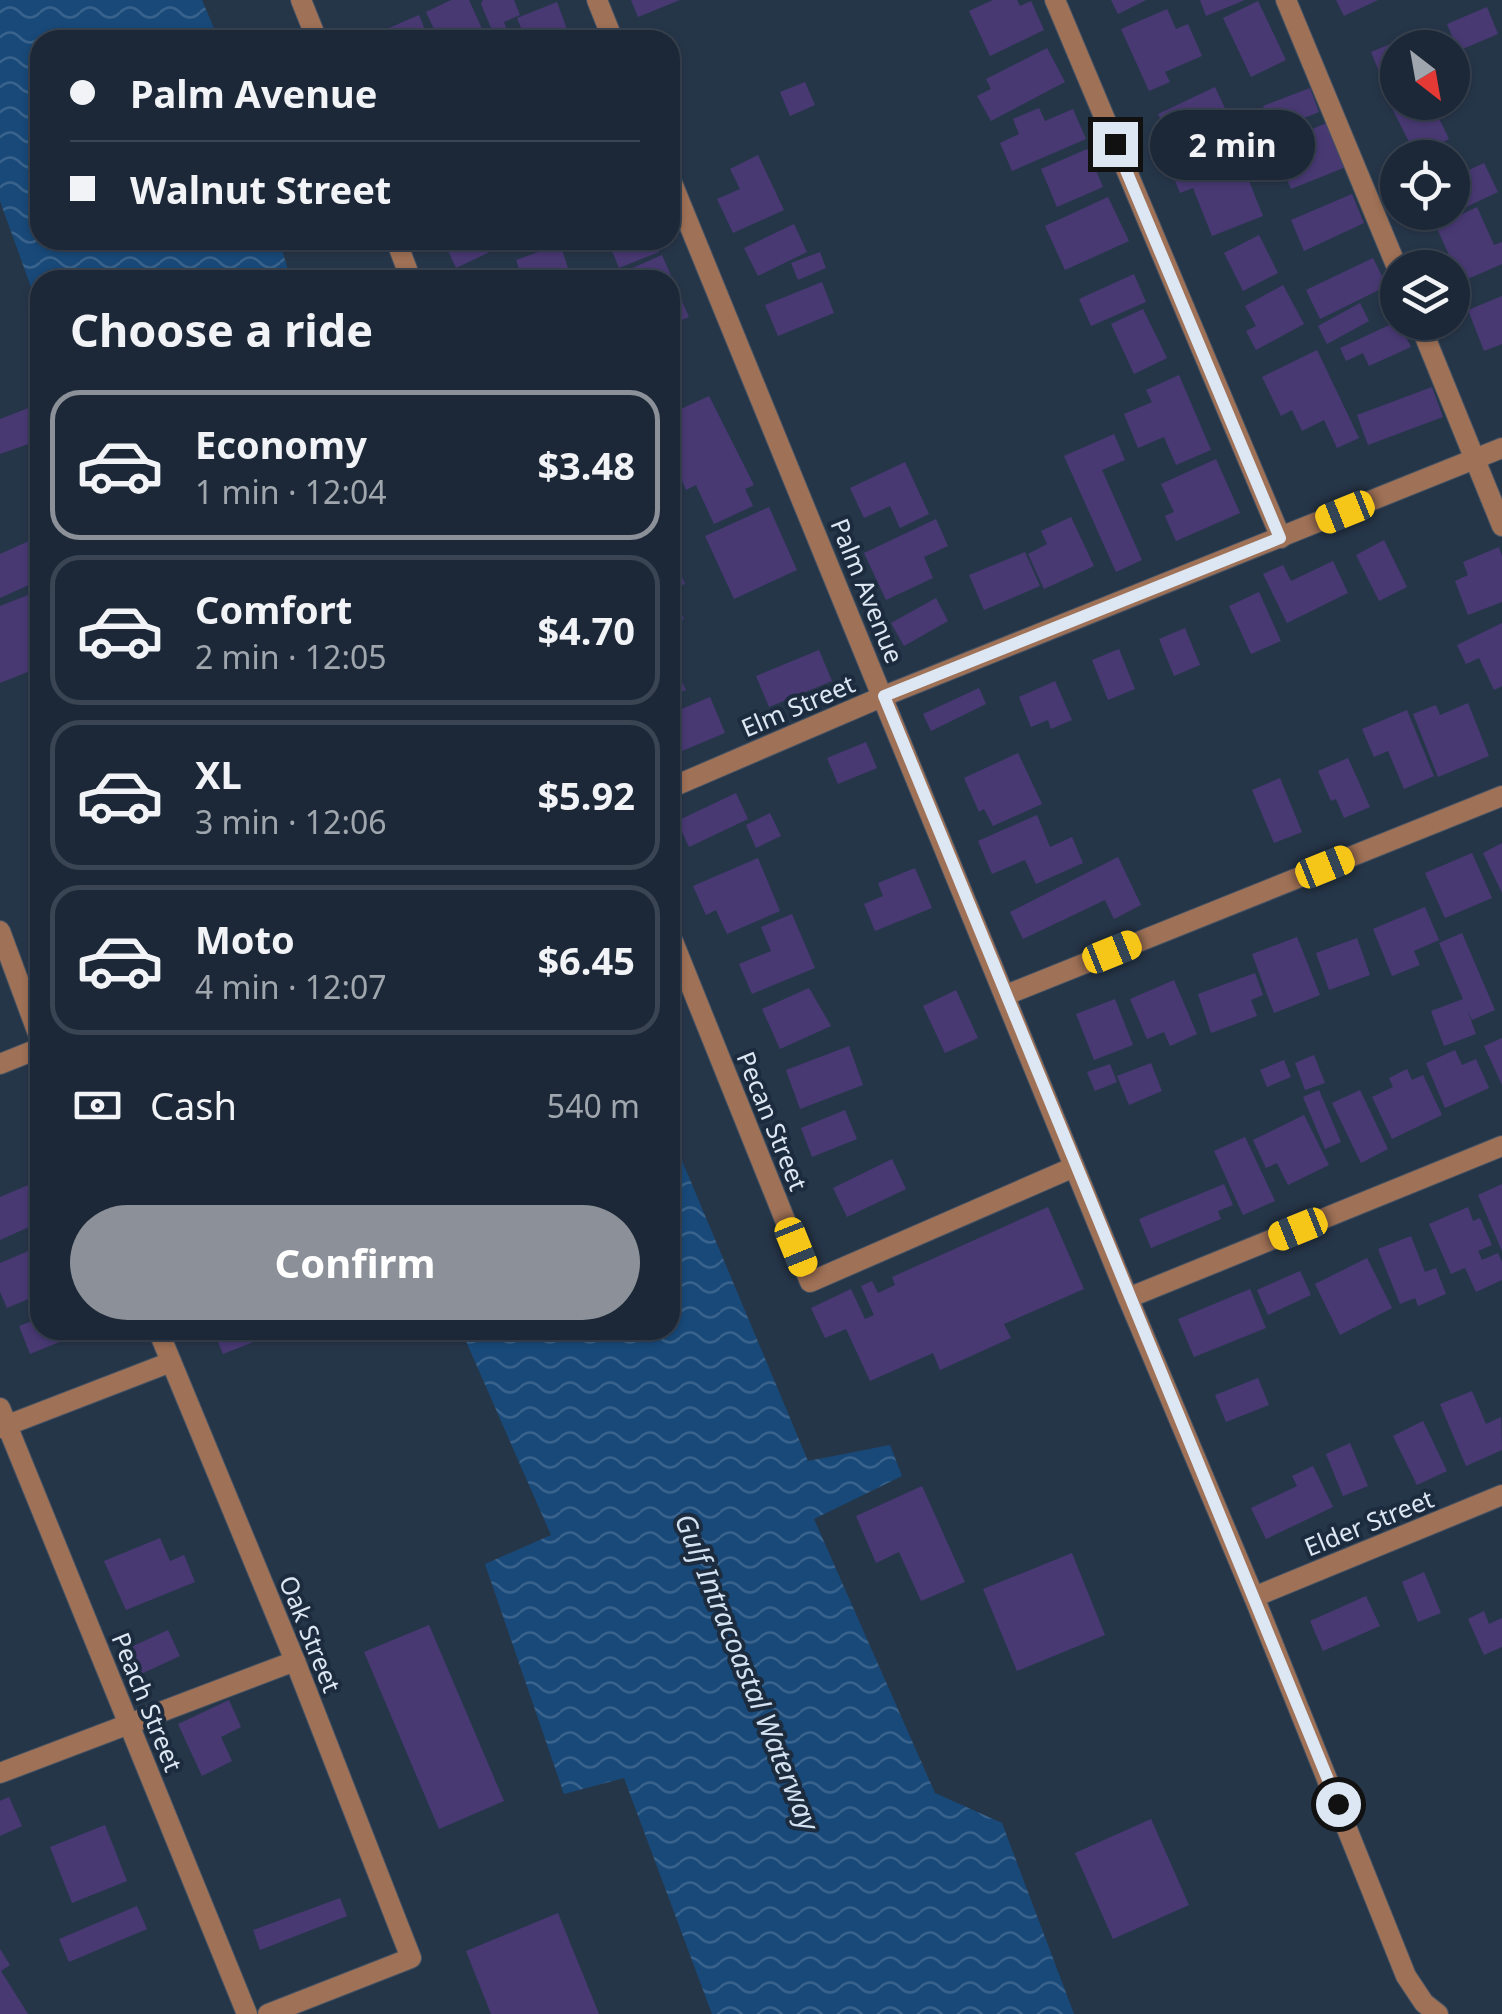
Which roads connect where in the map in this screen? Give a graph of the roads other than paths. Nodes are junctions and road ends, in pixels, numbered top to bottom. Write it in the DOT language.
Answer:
graph roads {
  1 [pos="301,0"];
  2 [pos="597,0"];
  3 [pos="1055,0"];
  4 [pos="1286,0"];
  5 [pos="313,30"];
  6 [pos="609,30"];
  7 [pos="680,202"];
  8 [pos="1390,250"];
  9 [pos="1426,340"];
  10 [pos="1502,448"];
  11 [pos="1475,459"];
  12 [pos="1502,526"];
  13 [pos="1280,538"];
  14 [pos="884,696"];
  15 [pos="680,784"];
  16 [pos="1502,796"];
  17 [pos="0,931"];
  18 [pos="680,959"];
  19 [pos="1006,995"];
  20 [pos="30,1012"];
  21 [pos="30,1052"];
  22 [pos="0,1064"];
  23 [pos="1502,1146"];
  24 [pos="1074,1167"];
  25 [pos="1128,1298"];
  26 [pos="162,1340"];
  27 [pos="171,1362"];
  28 [pos="2,1420"];
  29 [pos="1502,1495"];
  30 [pos="1254,1597"];
  31 [pos="295,1661"];
  32 [pos="130,1726"];
  33 [pos="0,1773"];
  34 [pos="247,2014"];
  35 [pos="268,2014"];
  36 [pos="1438,2014"];
  1 -- 5 [label="street"];
  2 -- 6 [label="street"];
  3 -- 13 [label="street"];
  4 -- 8 [label="street"];
  7 -- 14 [label="street, Palm Avenue"];
  9 -- 11 [label="street"];
  10 -- 11 [label="street, Elm Street"];
  11 -- 12 [label="street"];
  11 -- 13 [label="street, Elm Street"];
  13 -- 14 [label="street, Elm Street"];
  14 -- 15 [label="street, Elm Street"];
  14 -- 19 [label="street, Palm Avenue"];
  16 -- 19 [label="street"];
  17 -- 20 [label="street"];
  18 -- 24 [label="street, Pecan Street"];
  19 -- 24 [label="street, Palm Avenue"];
  21 -- 22 [label="street"];
  23 -- 25 [label="street"];
  24 -- 25 [label="street, Palm Avenue"];
  25 -- 30 [label="street, Palm Avenue"];
  26 -- 27 [label="street, Oak Street"];
  27 -- 28 [label="street"];
  27 -- 31 [label="street, Oak Street"];
  28 -- 32 [label="street, Peach Street"];
  29 -- 30 [label="street, Elder Street"];
  30 -- 36 [label="street, Palm Avenue"];
  31 -- 32 [label="street"];
  31 -- 35 [label="street, Oak Street"];
  32 -- 33 [label="street"];
  32 -- 34 [label="street, Peach Street"];
}
